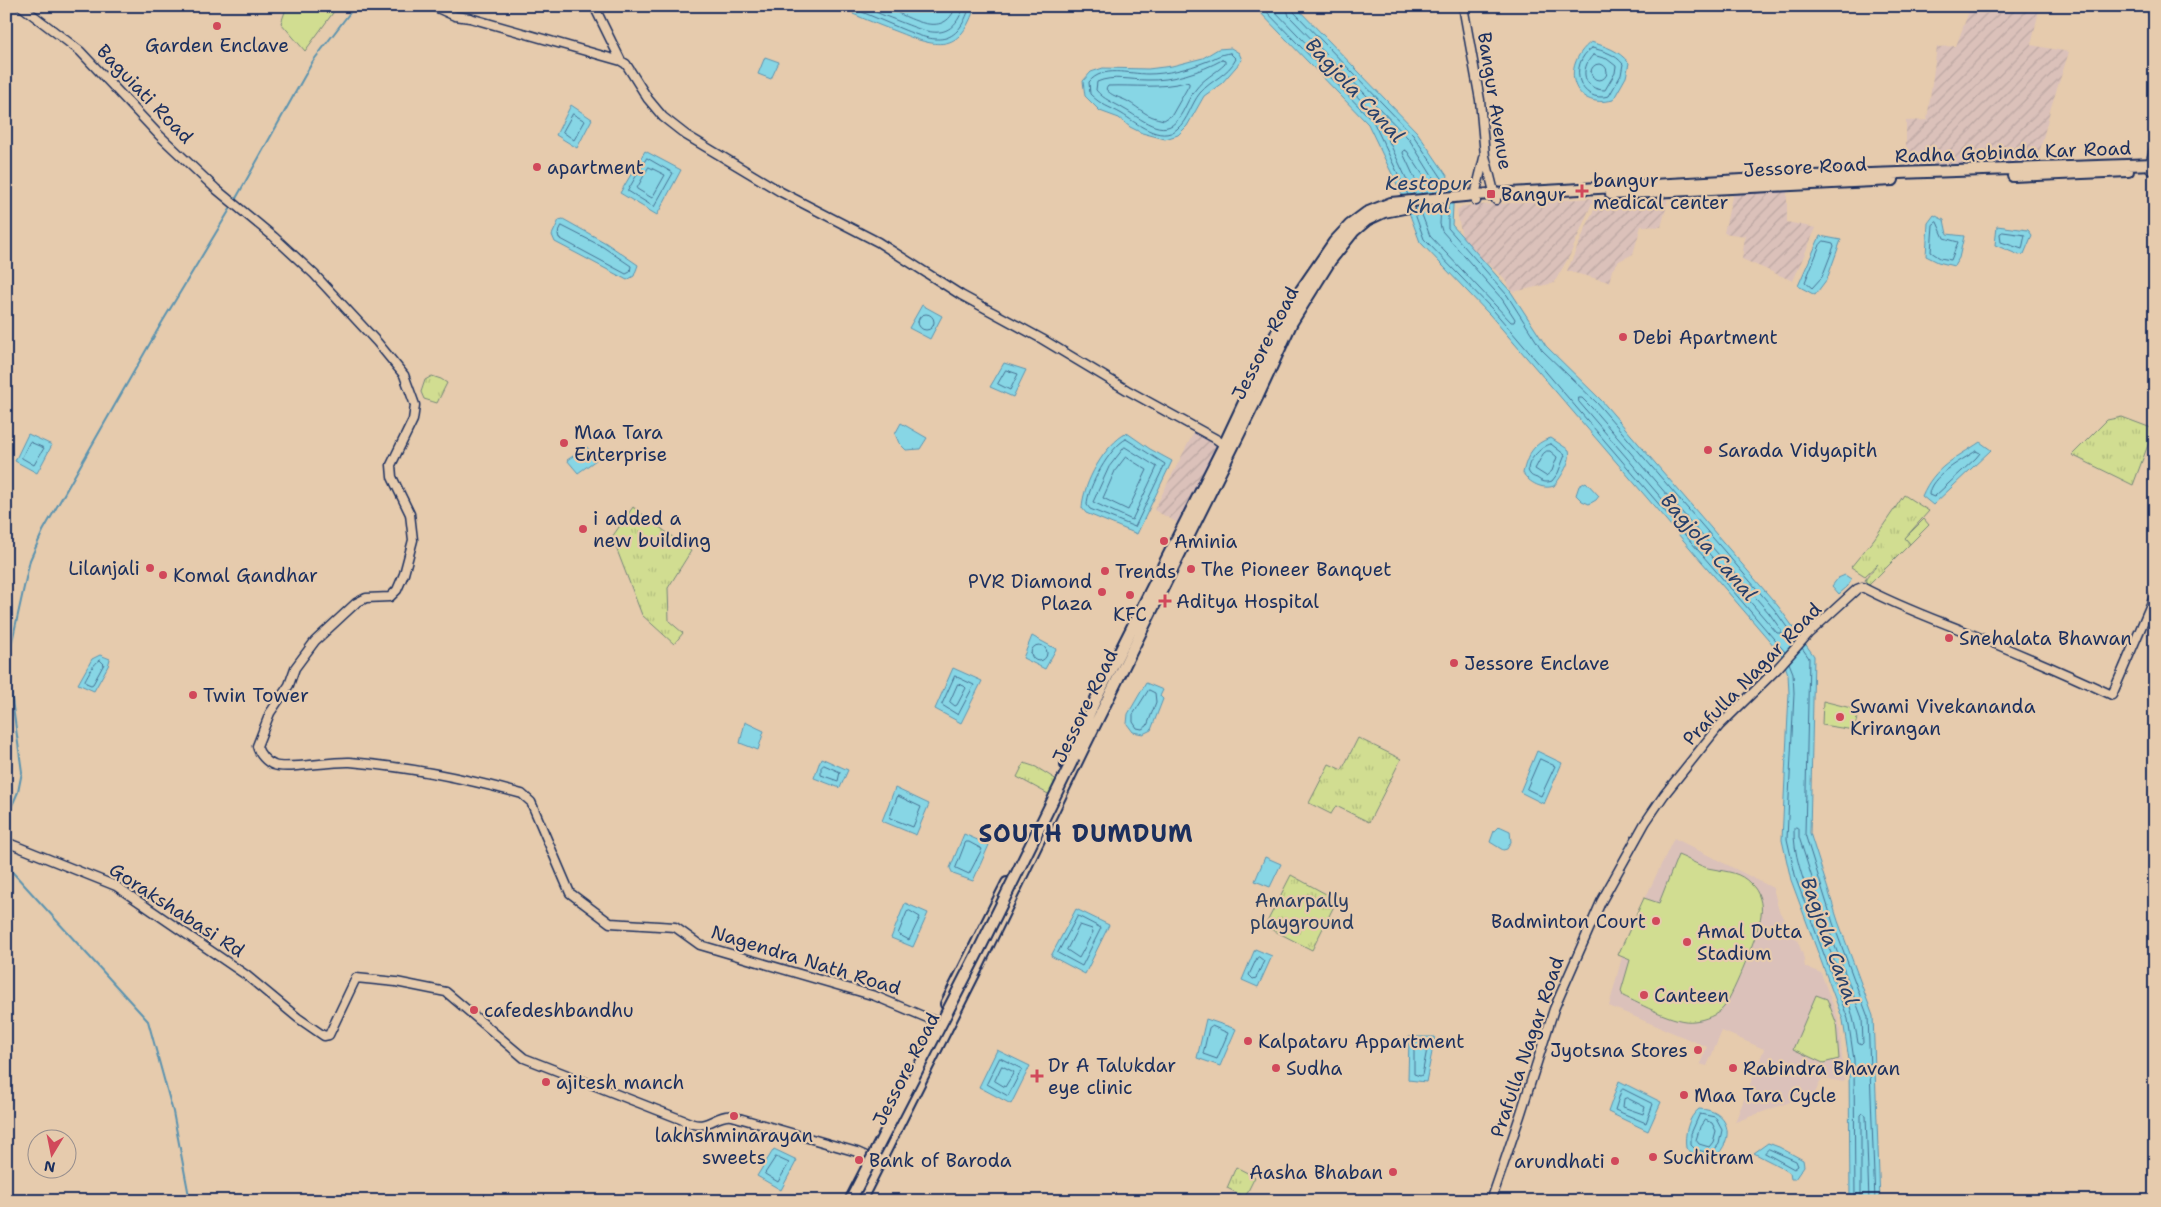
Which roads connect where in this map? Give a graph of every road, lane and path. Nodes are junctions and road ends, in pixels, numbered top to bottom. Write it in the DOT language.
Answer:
graph roads {
  1 [pos="21,6"];
  2 [pos="434,6"];
  3 [pos="594,6"];
  4 [pos="1463,6"];
  5 [pos="2152,6"];
  6 [pos="2155,24"];
  7 [pos="621,61"];
  8 [pos="2155,145"];
  9 [pos="1485,156"];
  10 [pos="2153,167"];
  11 [pos="1495,197"];
  12 [pos="1475,198"];
  13 [pos="1453,200"];
  14 [pos="241,210"];
  15 [pos="1227,447"];
  16 [pos="2155,595"];
  17 [pos="1077,752"];
  18 [pos="6,842"];
  19 [pos="937,1022"];
  20 [pos="948,1023"];
  21 [pos="868,1156"];
  22 [pos="880,1162"];
  23 [pos="846,1201"];
  24 [pos="850,1201"];
  25 [pos="860,1201"];
  26 [pos="1491,1201"];
  1 -- 14 [label="street, Baguiati Road"];
  2 -- 7 [label="street"];
  3 -- 7 [label="street"];
  4 -- 9 [label="street, Bangur Avenue"];
  5 -- 6 [label="street"];
  7 -- 15 [label="street"];
  8 -- 10 [label="street"];
  9 -- 11 [label="street, Bangur Avenue"];
  9 -- 12 [label="street"];
  10 -- 11 [label="main road, Radha Gobinda Kar Road"];
  11 -- 12 [label="main road, Radha Gobinda Kar Road"];
  12 -- 13 [label="main road, Radha Gobinda Kar Road"];
  13 -- 15 [label="main road, Jessore Road"];
  14 -- 19 [label="street, Nagendra Nath Road"];
  15 -- 17 [label="main road, Jessore Road"];
  16 -- 26 [label="street, Prafulla Nagar Road"];
  17 -- 19 [label="main road, Jessore Road"];
  17 -- 20 [label="main road, Jessore Road"];
  17 -- 24 [label="main road, bridge"];
  18 -- 21 [label="street, Gorakshabasi Rd"];
  19 -- 20 [label="street, Nagendra Nath Road"];
  19 -- 21 [label="main road, Jessore Road"];
  20 -- 22 [label="main road, Jessore Road"];
  21 -- 22 [label="street"];
  21 -- 23 [label="main road, Jessore Road"];
  22 -- 25 [label="main road, Jessore Road"];
}
